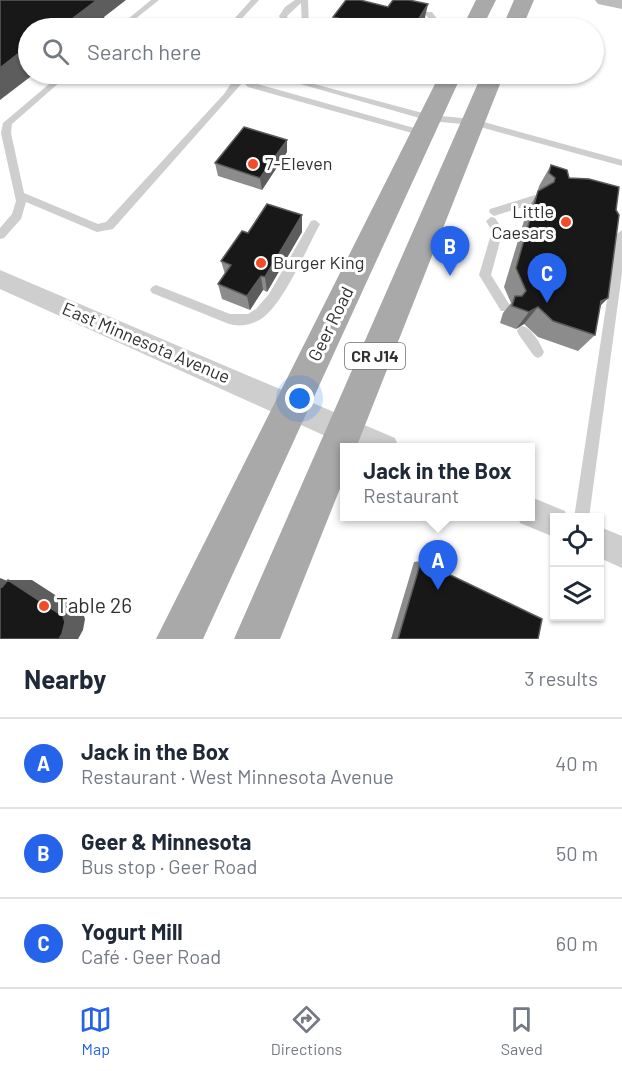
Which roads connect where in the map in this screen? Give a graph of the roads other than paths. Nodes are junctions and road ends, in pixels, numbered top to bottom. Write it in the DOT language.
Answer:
graph roads {
  1 [pos="155,0"];
  2 [pos="255,0"];
  3 [pos="302,0"];
  4 [pos="486,0"];
  5 [pos="524,0"];
  6 [pos="605,0"];
  7 [pos="622,3"];
  8 [pos="429,14"];
  9 [pos="132,18"];
  10 [pos="238,18"];
  11 [pos="284,18"];
  12 [pos="305,18"];
  13 [pos="432,18"];
  14 [pos="477,18"];
  15 [pos="516,18"];
  16 [pos="52,84"];
  17 [pos="236,84"];
  18 [pos="250,84"];
  19 [pos="299,84"];
  20 [pos="446,84"];
  21 [pos="489,84"];
  22 [pos="473,122"];
  23 [pos="426,125"];
  24 [pos="622,163"];
  25 [pos="21,196"];
  26 [pos="535,199"];
  27 [pos="315,224"];
  28 [pos="622,234"];
  29 [pos="0,235"];
  30 [pos="0,279"];
  31 [pos="156,290"];
  32 [pos="505,307"];
  33 [pos="523,332"];
  34 [pos="538,352"];
  35 [pos="292,406"];
  36 [pos="344,429"];
  37 [pos="376,443"];
  38 [pos="582,513"];
  39 [pos="535,514"];
  40 [pos="550,520"];
  41 [pos="604,544"];
  42 [pos="622,552"];
  43 [pos="179,639"];
  44 [pos="257,639"];
  1 -- 9 [label="lane"];
  2 -- 10 [label="lane"];
  3 -- 11 [label="lane"];
  3 -- 12 [label="lane"];
  4 -- 14 [label="main road"];
  5 -- 15 [label="main road"];
  6 -- 7 [label="street"];
  8 -- 13 [label="lane"];
  16 -- 25 [label="lane"];
  17 -- 25 [label="lane"];
  18 -- 23 [label="lane"];
  19 -- 23 [label="lane"];
  20 -- 23 [label="main road, Geer Road / CR J14"];
  21 -- 22 [label="main road, CR J14"];
  22 -- 23 [label="lane"];
  22 -- 24 [label="lane"];
  22 -- 36 [label="main road, CR J14"];
  23 -- 35 [label="main road, Geer Road / CR J14"];
  25 -- 29 [label="lane"];
  26 -- 32 [label="lane"];
  27 -- 31 [label="lane"];
  28 -- 38 [label="lane"];
  30 -- 35 [label="street, East Minnesota Avenue"];
  33 -- 34 [label="lane"];
  35 -- 36 [label="street, East Minnesota Avenue"];
  35 -- 43 [label="main road, Geer Road / CR J14"];
  36 -- 37 [label="street, East Minnesota Avenue"];
  36 -- 44 [label="main road, CR J14"];
  39 -- 40 [label="street"];
  41 -- 42 [label="street"];
}
